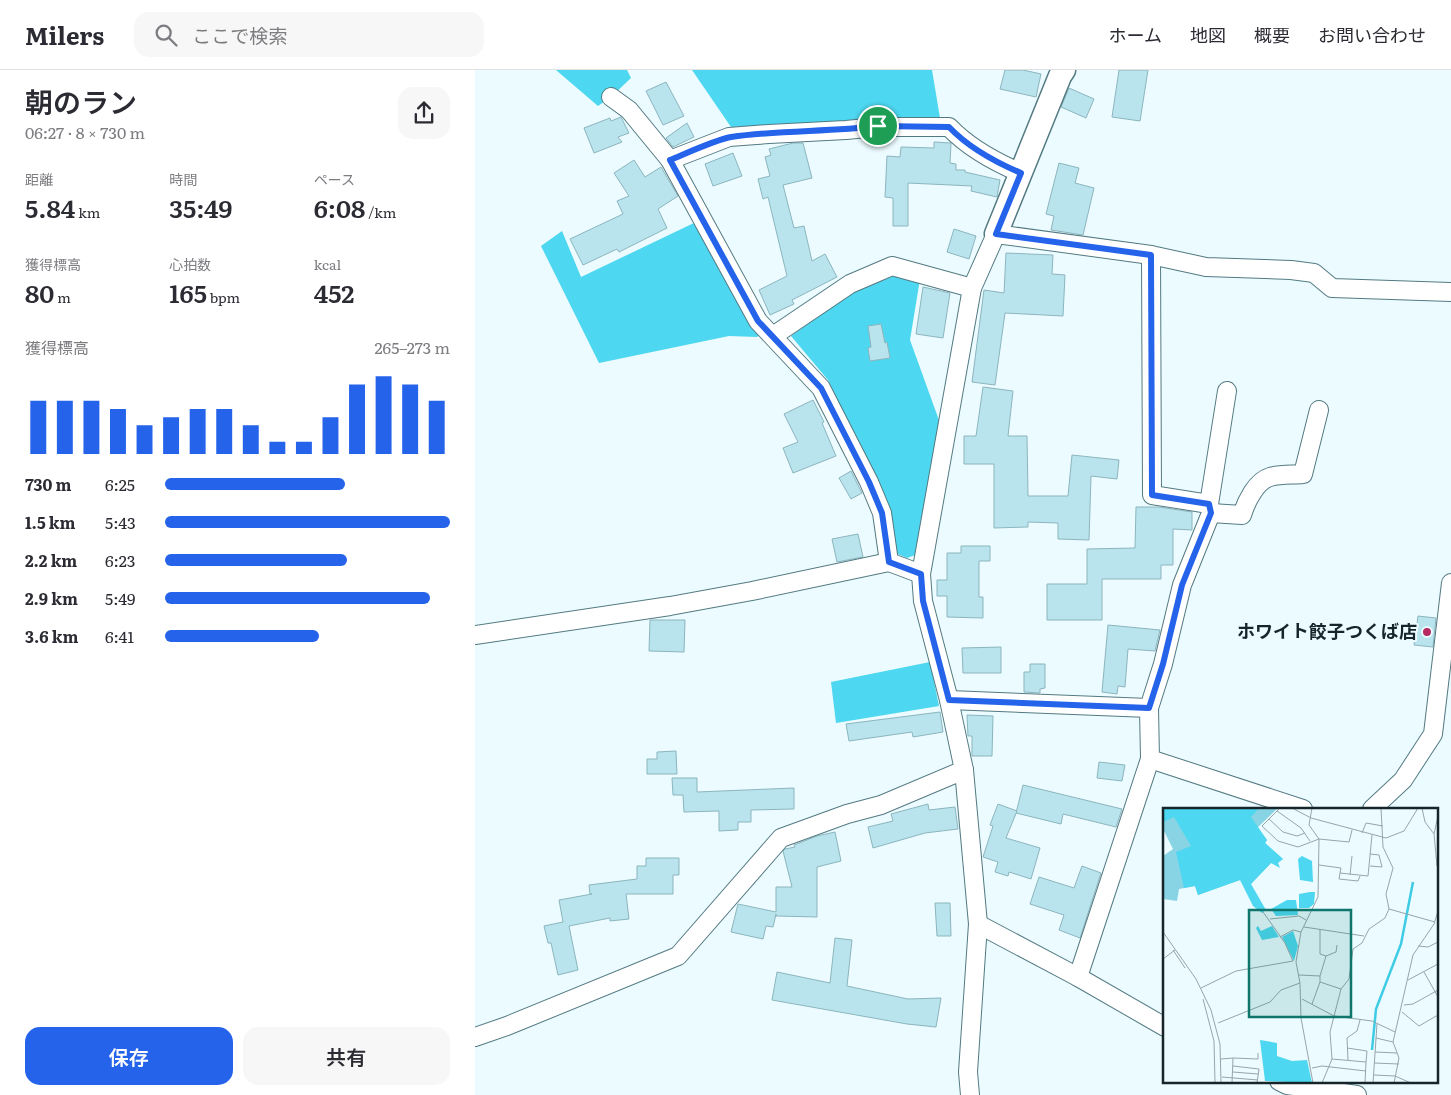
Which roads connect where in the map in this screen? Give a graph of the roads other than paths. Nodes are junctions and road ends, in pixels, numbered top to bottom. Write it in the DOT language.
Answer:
graph roads {
  1 [pos="1064,70"];
  2 [pos="611,97"];
  3 [pos="670,160"];
  4 [pos="1021,173"];
  5 [pos="996,234"];
  6 [pos="1151,255"];
  7 [pos="972,288"];
  8 [pos="1451,292"];
  9 [pos="773,336"];
  10 [pos="1227,392"];
  11 [pos="1319,410"];
  12 [pos="1210,509"];
  13 [pos="889,562"];
  14 [pos="921,574"];
  15 [pos="1451,583"];
  16 [pos="475,635"];
  17 [pos="949,700"];
  18 [pos="1149,708"];
  19 [pos="1150,759"];
  20 [pos="964,770"];
  21 [pos="1300,808"];
  22 [pos="1374,808"];
  23 [pos="978,924"];
  24 [pos="1078,977"];
  25 [pos="1163,1026"];
  26 [pos="475,1036"];
  27 [pos="1283,1086"];
  28 [pos="970,1095"];
  29 [pos="1357,1095"];
  1 -- 4 [label="street"];
  2 -- 3 [label="street"];
  3 -- 4 [label="street"];
  3 -- 9 [label="street"];
  4 -- 5 [label="street"];
  5 -- 6 [label="street"];
  5 -- 7 [label="street"];
  6 -- 8 [label="street"];
  6 -- 12 [label="street"];
  7 -- 9 [label="street"];
  7 -- 14 [label="street"];
  9 -- 13 [label="street"];
  10 -- 12 [label="street"];
  11 -- 12 [label="street"];
  12 -- 18 [label="street"];
  13 -- 14 [label="street"];
  13 -- 16 [label="street"];
  14 -- 17 [label="street"];
  15 -- 22 [label="street"];
  17 -- 18 [label="street"];
  17 -- 20 [label="street"];
  18 -- 19 [label="street"];
  19 -- 21 [label="street"];
  19 -- 24 [label="street"];
  20 -- 23 [label="street"];
  20 -- 26 [label="street"];
  23 -- 24 [label="street"];
  23 -- 28 [label="street"];
  24 -- 25 [label="street"];
  27 -- 29 [label="street"];
}
